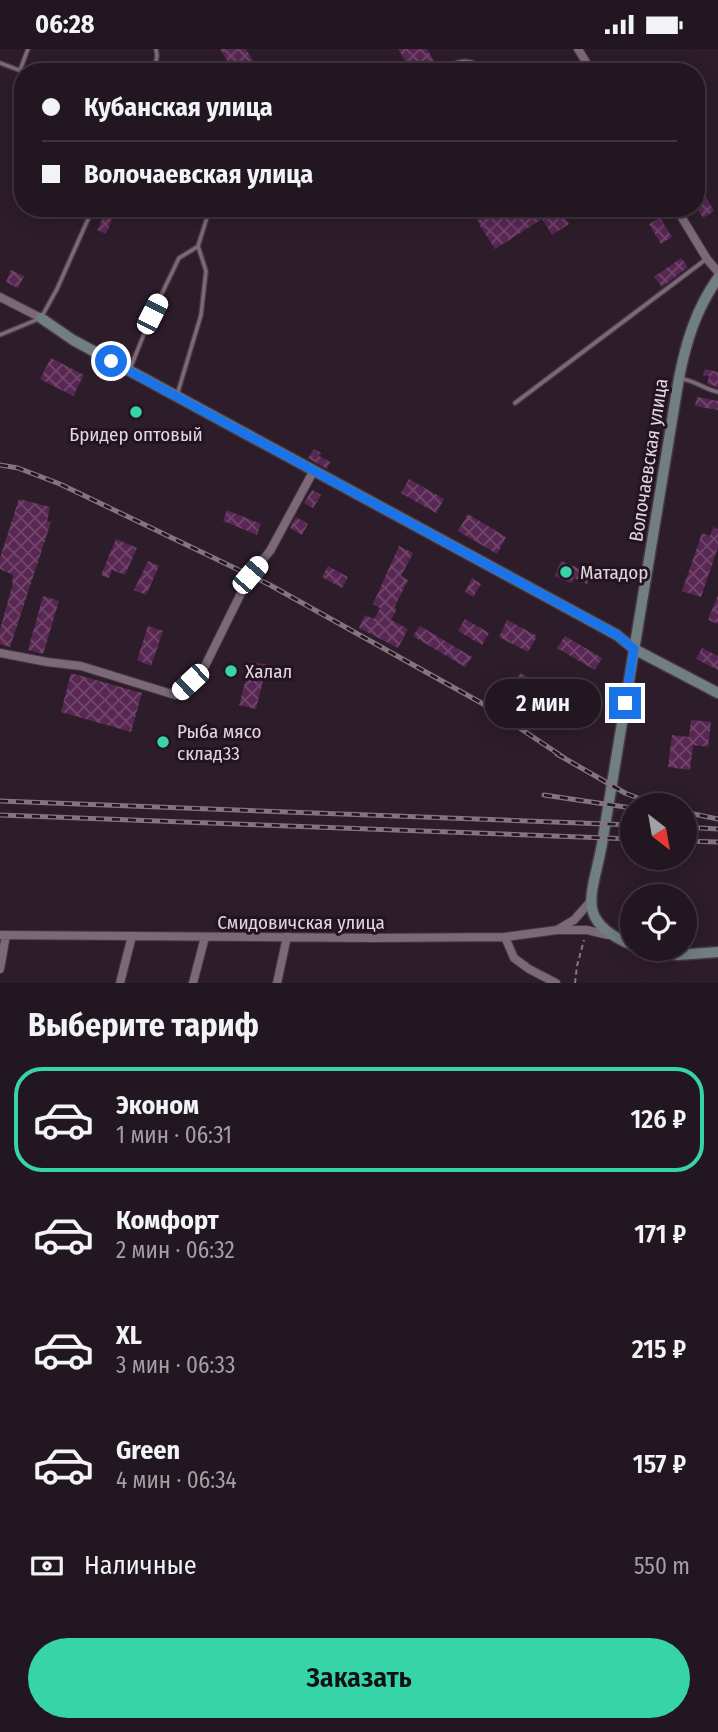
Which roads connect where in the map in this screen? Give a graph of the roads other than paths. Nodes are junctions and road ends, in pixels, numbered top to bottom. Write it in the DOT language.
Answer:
graph roads {
  1 [pos="89,217"];
  2 [pos="207,217"];
  3 [pos="681,217"];
  4 [pos="198,246"];
  5 [pos="707,259"];
  6 [pos="718,272"];
  7 [pos="718,278"];
  8 [pos="0,297"];
  9 [pos="41,318"];
  10 [pos="0,335"];
  11 [pos="129,371"];
  12 [pos="679,378"];
  13 [pos="718,392"];
  14 [pos="177,397"];
  15 [pos="515,403"];
  16 [pos="314,470"];
  17 [pos="634,649"];
  18 [pos="0,653"];
  19 [pos="718,692"];
  20 [pos="590,902"];
  21 [pos="557,930"];
  22 [pos="3,935"];
  23 [pos="608,935"];
  24 [pos="132,936"];
  25 [pos="205,937"];
  26 [pos="287,937"];
  27 [pos="505,937"];
  28 [pos="620,940"];
  29 [pos="718,952"];
  30 [pos="697,954"];
  31 [pos="0,969"];
  32 [pos="120,983"];
  33 [pos="193,983"];
  34 [pos="276,983"];
  35 [pos="556,983"];
  1 -- 9 [label="lane"];
  2 -- 4 [label="lane"];
  3 -- 5 [label="street"];
  4 -- 11 [label="lane"];
  4 -- 14 [label="lane"];
  5 -- 6 [label="street"];
  5 -- 15 [label="lane"];
  7 -- 12 [label="main road, Волочаевская улица"];
  8 -- 9 [label="street"];
  9 -- 10 [label="lane"];
  9 -- 11 [label="main road"];
  11 -- 14 [label="main road"];
  12 -- 13 [label="lane"];
  12 -- 17 [label="main road, Волочаевская улица"];
  14 -- 16 [label="main road"];
  16 -- 17 [label="main road"];
  16 -- 18 [label="street"];
  17 -- 19 [label="main road"];
  17 -- 20 [label="main road, Волочаевская улица"];
  20 -- 21 [label="street"];
  20 -- 23 [label="main road"];
  21 -- 23 [label="street, Смидовичская улица"];
  21 -- 27 [label="street, Смидовичская улица"];
  22 -- 24 [label="street, Смидовичская улица"];
  22 -- 31 [label="street"];
  23 -- 28 [label="main road"];
  24 -- 25 [label="street, Смидовичская улица"];
  24 -- 32 [label="street"];
  25 -- 26 [label="street, Смидовичская улица"];
  25 -- 33 [label="street"];
  26 -- 27 [label="street, Смидовичская улица"];
  26 -- 34 [label="street"];
  27 -- 35 [label="street"];
  29 -- 30 [label="main road"];
}
